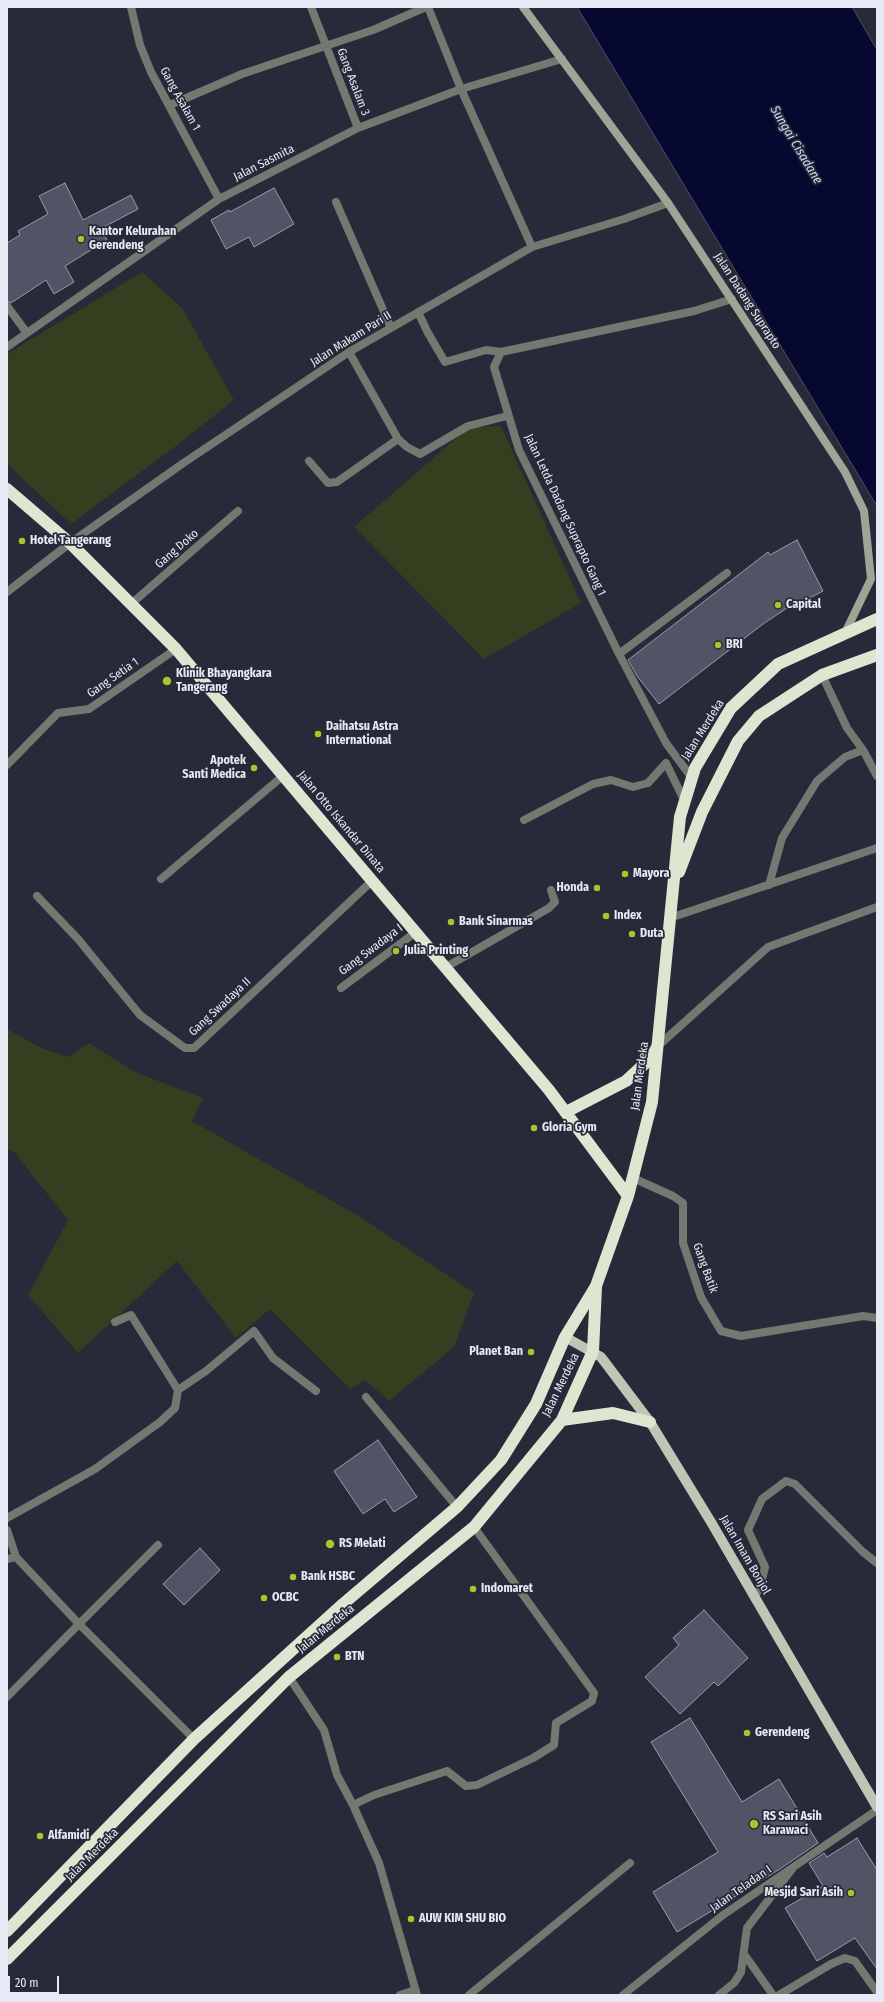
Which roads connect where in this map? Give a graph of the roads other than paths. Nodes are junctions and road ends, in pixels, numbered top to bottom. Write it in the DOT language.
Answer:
graph roads {
  1 [pos="131,7"];
  2 [pos="311,7"];
  3 [pos="427,7"];
  4 [pos="523,7"];
  5 [pos="326,45"];
  6 [pos="562,59"];
  7 [pos="461,89"];
  8 [pos="170,104"];
  9 [pos="358,128"];
  10 [pos="219,199"];
  11 [pos="336,202"];
  12 [pos="668,203"];
  13 [pos="532,247"];
  14 [pos="732,300"];
  15 [pos="7,306"];
  16 [pos="418,312"];
  17 [pos="391,328"];
  18 [pos="27,333"];
  19 [pos="7,347"];
  20 [pos="349,352"];
  21 [pos="501,352"];
  22 [pos="507,416"];
  23 [pos="398,438"];
  24 [pos="309,461"];
  25 [pos="7,489"];
  26 [pos="238,511"];
  27 [pos="70,543"];
  28 [pos="727,572"];
  29 [pos="7,592"];
  30 [pos="132,604"];
  31 [pos="876,620"];
  32 [pos="845,633"];
  33 [pos="176,649"];
  34 [pos="619,654"];
  35 [pos="877,656"];
  36 [pos="822,675"];
  37 [pos="863,750"];
  38 [pos="7,765"];
  39 [pos="284,776"];
  40 [pos="877,776"];
  41 [pos="692,778"];
  42 [pos="684,802"];
  43 [pos="524,820"];
  44 [pos="877,848"];
  45 [pos="160,879"];
  46 [pos="373,880"];
  47 [pos="769,885"];
  48 [pos="674,887"];
  49 [pos="551,890"];
  50 [pos="37,896"];
  51 [pos="877,907"];
  52 [pos="670,918"];
  53 [pos="416,932"];
  54 [pos="446,967"];
  55 [pos="341,988"];
  56 [pos="658,1046"];
  57 [pos="566,1112"];
  58 [pos="633,1178"];
  59 [pos="628,1196"];
  60 [pos="596,1286"];
  61 [pos="877,1318"];
  62 [pos="115,1322"];
  63 [pos="565,1337"];
  64 [pos="593,1351"];
  65 [pos="178,1390"];
  66 [pos="316,1391"];
  67 [pos="366,1397"];
  68 [pos="562,1420"];
  69 [pos="650,1422"];
  70 [pos="457,1506"];
  71 [pos="7,1518"];
  72 [pos="474,1527"];
  73 [pos="7,1530"];
  74 [pos="158,1545"];
  75 [pos="16,1557"];
  76 [pos="7,1559"];
  77 [pos="877,1563"];
  78 [pos="754,1597"];
  79 [pos="343,1604"];
  80 [pos="356,1622"];
  81 [pos="79,1624"];
  82 [pos="289,1677"];
  83 [pos="7,1697"];
  84 [pos="194,1739"];
  85 [pos="353,1805"];
  86 [pos="877,1808"];
  87 [pos="75,1862"];
  88 [pos="630,1864"];
  89 [pos="794,1867"];
  90 [pos="91,1876"];
  91 [pos="7,1931"];
  92 [pos="744,1954"];
  93 [pos="7,1959"];
  94 [pos="416,1992"];
  95 [pos="877,1992"];
  96 [pos="400,1995"];
  97 [pos="469,1995"];
  98 [pos="623,1995"];
  99 [pos="719,1995"];
  100 [pos="773,1995"];
  101 [pos="779,1995"];
  1 -- 8 [label="street, Gang Asalam 1"];
  2 -- 5 [label="street, Gang Asalam 3"];
  3 -- 5 [label="street"];
  3 -- 7 [label="street"];
  4 -- 6 [label="main road, Jalan Dadang Suprapto"];
  5 -- 8 [label="street"];
  5 -- 9 [label="street, Gang Asalam 3"];
  6 -- 7 [label="street, Jalan Sasmita"];
  6 -- 12 [label="main road, Jalan Dadang Suprapto"];
  7 -- 9 [label="street, Jalan Sasmita"];
  7 -- 13 [label="street"];
  8 -- 10 [label="street, Gang Asalam 1"];
  9 -- 10 [label="street, Jalan Sasmita"];
  10 -- 18 [label="street, Jalan Sasmita"];
  11 -- 17 [label="street"];
  12 -- 13 [label="street, Jalan Makam Pari II"];
  12 -- 14 [label="main road, Jalan Dadang Suprapto"];
  13 -- 16 [label="street, Jalan Makam Pari II"];
  14 -- 21 [label="street"];
  14 -- 32 [label="main road, Jalan Dadang Suprapto"];
  15 -- 18 [label="street"];
  16 -- 17 [label="street, Jalan Makam Pari II"];
  16 -- 21 [label="street"];
  17 -- 20 [label="street, Jalan Makam Pari II"];
  18 -- 19 [label="street, Jalan Sasmita"];
  20 -- 23 [label="street"];
  20 -- 27 [label="street, Jalan Makam Pari II"];
  21 -- 22 [label="street, Jalan Letda Dadang Suprapto Gang 1"];
  22 -- 23 [label="street"];
  22 -- 34 [label="street, Jalan Letda Dadang Suprapto Gang 1"];
  23 -- 24 [label="street"];
  25 -- 27 [label="highway, Jalan Otto Iskandar Dinata"];
  26 -- 30 [label="street, Gang Doko"];
  27 -- 29 [label="street, Jalan Makam Pari II"];
  27 -- 30 [label="highway, Jalan Otto Iskandar Dinata"];
  28 -- 34 [label="street"];
  30 -- 33 [label="highway, Jalan Otto Iskandar Dinata"];
  31 -- 32 [label="highway, Jalan Merdeka"];
  32 -- 41 [label="highway, Jalan Merdeka"];
  33 -- 38 [label="street, Gang Setia 1"];
  33 -- 39 [label="highway, Jalan Otto Iskandar Dinata"];
  34 -- 41 [label="street, Jalan Letda Dadang Suprapto Gang 1"];
  35 -- 36 [label="highway, Jalan Merdeka"];
  36 -- 37 [label="street"];
  36 -- 48 [label="highway, Jalan Merdeka"];
  37 -- 40 [label="street"];
  37 -- 47 [label="street"];
  39 -- 45 [label="street"];
  39 -- 46 [label="highway, Jalan Otto Iskandar Dinata"];
  41 -- 42 [label="highway, Jalan Merdeka"];
  42 -- 43 [label="street"];
  42 -- 48 [label="highway, Jalan Merdeka"];
  44 -- 47 [label="street"];
  46 -- 50 [label="street, Gang Swadaya II"];
  46 -- 53 [label="highway, Jalan Otto Iskandar Dinata"];
  47 -- 52 [label="street"];
  48 -- 52 [label="highway, Jalan Merdeka"];
  49 -- 54 [label="street"];
  51 -- 56 [label="street"];
  52 -- 56 [label="highway, Jalan Merdeka"];
  53 -- 54 [label="highway, Jalan Otto Iskandar Dinata"];
  53 -- 55 [label="street, Gang Swadaya I"];
  54 -- 57 [label="highway, Jalan Otto Iskandar Dinata"];
  56 -- 57 [label="highway"];
  56 -- 58 [label="highway, Jalan Merdeka"];
  57 -- 59 [label="highway, Jalan Otto Iskandar Dinata"];
  58 -- 59 [label="highway, Jalan Merdeka"];
  58 -- 61 [label="street, Gang Batik"];
  59 -- 60 [label="highway, Jalan Merdeka"];
  60 -- 63 [label="highway, Jalan Merdeka"];
  60 -- 64 [label="highway, Jalan Merdeka"];
  62 -- 65 [label="street"];
  63 -- 64 [label="main road, Jalan Imam Bonjol"];
  63 -- 70 [label="highway, Jalan Merdeka"];
  64 -- 68 [label="highway, Jalan Merdeka"];
  64 -- 69 [label="main road, Jalan Imam Bonjol"];
  65 -- 66 [label="street"];
  65 -- 71 [label="street"];
  67 -- 70 [label="street"];
  68 -- 69 [label="highway"];
  68 -- 72 [label="highway, Jalan Merdeka"];
  69 -- 78 [label="main road, Jalan Imam Bonjol"];
  70 -- 79 [label="highway, Jalan Merdeka"];
  72 -- 80 [label="highway, Jalan Merdeka"];
  72 -- 85 [label="street"];
  73 -- 75 [label="street"];
  74 -- 81 [label="street"];
  75 -- 76 [label="street"];
  75 -- 81 [label="street"];
  77 -- 78 [label="street"];
  78 -- 86 [label="main road, Jalan Imam Bonjol"];
  79 -- 80 [label="highway"];
  79 -- 84 [label="highway, Jalan Merdeka"];
  80 -- 82 [label="highway, Jalan Merdeka"];
  81 -- 83 [label="street"];
  81 -- 84 [label="street"];
  82 -- 85 [label="street"];
  82 -- 90 [label="highway, Jalan Merdeka"];
  84 -- 87 [label="highway, Jalan Merdeka"];
  85 -- 94 [label="street"];
  86 -- 89 [label="street, Jalan Teladan I"];
  87 -- 90 [label="highway"];
  87 -- 91 [label="highway, Jalan Merdeka"];
  88 -- 97 [label="street"];
  89 -- 92 [label="street"];
  89 -- 98 [label="street, Jalan Teladan I"];
  90 -- 93 [label="highway, Jalan Merdeka"];
  92 -- 99 [label="street"];
  92 -- 100 [label="street"];
  94 -- 96 [label="street"];
  95 -- 101 [label="street"];
}
